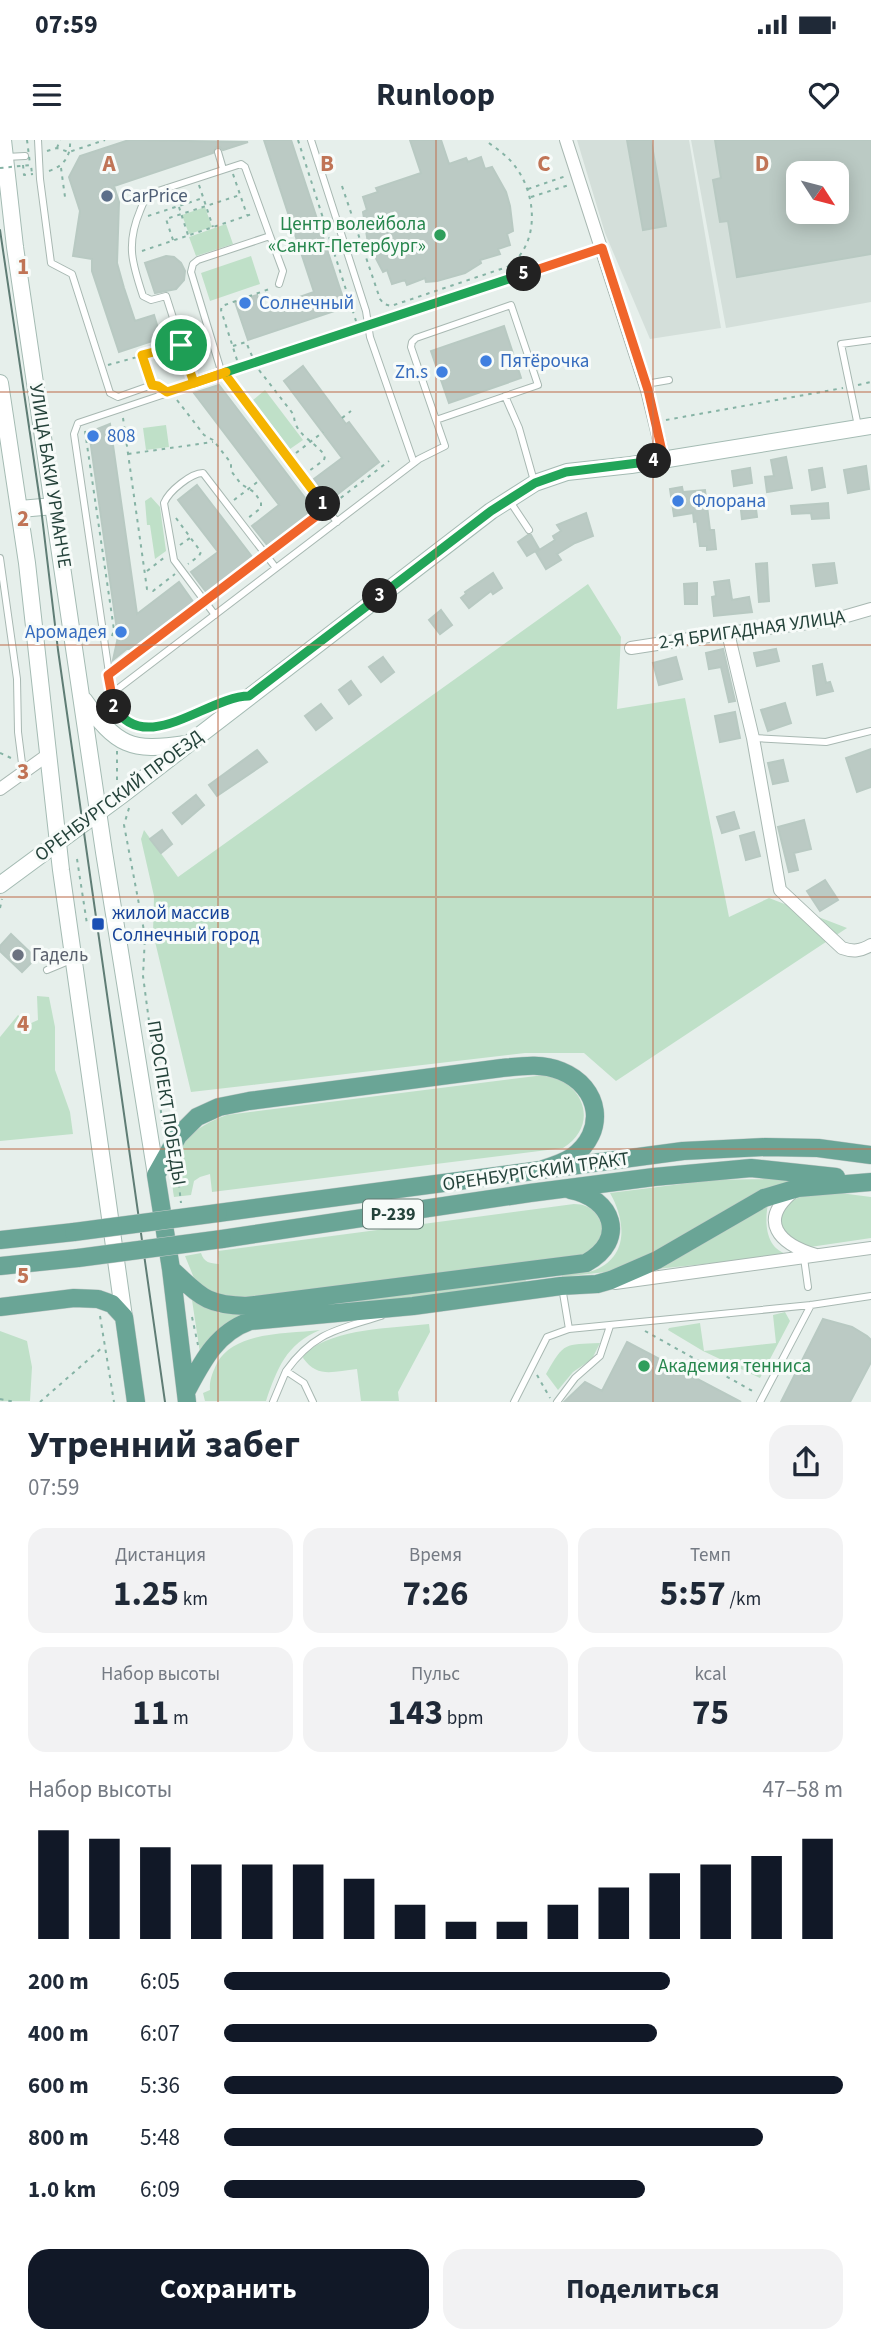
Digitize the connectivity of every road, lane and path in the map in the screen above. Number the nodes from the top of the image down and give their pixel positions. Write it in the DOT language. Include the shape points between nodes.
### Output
graph roads {
  1 [pos="3,140"];
  2 [pos="27,140"];
  3 [pos="38,140"];
  4 [pos="60,140"];
  5 [pos="70,140"];
  6 [pos="105,140"];
  7 [pos="298,140"];
  8 [pos="311,140"];
  9 [pos="485,140"];
  10 [pos="566,140"];
  11 [pos="57,148"];
  12 [pos="44,151"];
  13 [pos="69,152"];
  14 [pos="218,152"];
  15 [pos="25,156"];
  16 [pos="3,163"];
  17 [pos="31,165"];
  18 [pos="60,166"];
  19 [pos="227,168"];
  20 [pos="46,172"];
  21 [pos="32,174"];
  22 [pos="570,175"];
  23 [pos="196,178"];
  24 [pos="573,183"];
  25 [pos="342,186"];
  26 [pos="527,189"];
  27 [pos="240,195"];
  28 [pos="65,197"];
  29 [pos="203,198"];
  30 [pos="530,198"];
  31 [pos="178,206"];
  32 [pos="206,206"];
  33 [pos="163,211"];
  34 [pos="260,212"];
  35 [pos="181,214"];
  36 [pos="247,216"];
  37 [pos="166,219"];
  38 [pos="136,220"];
  39 [pos="213,228"];
  40 [pos="188,236"];
  41 [pos="270,236"];
  42 [pos="173,241"];
  43 [pos="602,248"];
  44 [pos="131,257"];
  45 [pos="279,284"];
  46 [pos="369,325"];
  47 [pos="358,328"];
  48 [pos="871,340"];
  49 [pos="181,345"];
  50 [pos="233,346"];
  51 [pos="142,355"];
  52 [pos="254,363"];
  53 [pos="101,366"];
  54 [pos="240,368"];
  55 [pos="260,371"];
  56 [pos="223,373"];
  57 [pos="669,380"];
  58 [pos="871,382"];
  59 [pos="0,383"];
  60 [pos="194,383"];
  61 [pos="646,384"];
  62 [pos="152,385"];
  63 [pos="850,387"];
  64 [pos="167,392"];
  65 [pos="505,396"];
  66 [pos="177,399"];
  67 [pos="351,411"];
  68 [pos="122,414"];
  69 [pos="342,418"];
  70 [pos="84,419"];
  71 [pos="436,420"];
  72 [pos="654,420"];
  73 [pos="865,427"];
  74 [pos="323,432"];
  75 [pos="311,441"];
  76 [pos="214,442"];
  77 [pos="128,454"];
  78 [pos="664,460"];
  79 [pos="389,461"];
  80 [pos="414,463"];
  81 [pos="303,476"];
  82 [pos="260,480"];
  83 [pos="535,483"];
  84 [pos="248,489"];
  85 [pos="509,499"];
  86 [pos="164,503"];
  87 [pos="228,505"];
  88 [pos="54,506"];
  89 [pos="327,508"];
  90 [pos="20,509"];
  91 [pos="337,522"];
  92 [pos="241,523"];
  93 [pos="529,530"];
  94 [pos="266,555"];
  95 [pos="0,558"];
  96 [pos="1,568"];
  97 [pos="276,568"];
  98 [pos="181,570"];
  99 [pos="205,601"];
  100 [pos="871,609"];
  101 [pos="215,615"];
  102 [pos="728,633"];
  103 [pos="110,640"];
  104 [pos="631,648"];
  105 [pos="115,663"];
  106 [pos="122,665"];
  107 [pos="108,675"];
  108 [pos="111,694"];
  109 [pos="249,696"];
  110 [pos="82,698"];
  111 [pos="871,731"];
  112 [pos="753,738"];
  113 [pos="188,744"];
  114 [pos="117,748"];
  115 [pos="0,753"];
  116 [pos="49,754"];
  117 [pos="23,767"];
  118 [pos="117,785"];
  119 [pos="0,789"];
  120 [pos="126,804"];
  121 [pos="99,812"];
  122 [pos="58,842"];
  123 [pos="76,859"];
  124 [pos="0,885"];
  125 [pos="87,924"];
  126 [pos="871,945"];
  127 [pos="74,958"];
  128 [pos="47,970"];
  129 [pos="163,1128"];
  130 [pos="871,1155"];
  131 [pos="542,1169"];
  132 [pos="156,1175"];
  133 [pos="871,1181"];
  134 [pos="564,1188"];
  135 [pos="798,1188"];
  136 [pos="0,1240"];
  137 [pos="871,1248"];
  138 [pos="819,1256"];
  139 [pos="804,1258"];
  140 [pos="0,1266"];
  141 [pos="171,1269"];
  142 [pos="597,1284"];
  143 [pos="562,1286"];
  144 [pos="808,1287"];
  145 [pos="871,1296"];
  146 [pos="811,1305"];
  147 [pos="413,1306"];
  148 [pos="0,1307"];
  149 [pos="191,1310"];
  150 [pos="98,1311"];
  151 [pos="124,1317"];
  152 [pos="631,1323"];
  153 [pos="610,1325"];
  154 [pos="569,1329"];
  155 [pos="198,1345"];
  156 [pos="105,1346"];
  157 [pos="532,1366"];
  158 [pos="286,1371"];
  159 [pos="186,1397"];
  160 [pos="0,1399"];
  161 [pos="762,1399"];
  162 [pos="15,1402"];
  163 [pos="40,1402"];
  164 [pos="114,1402"];
  165 [pos="136,1402"];
  166 [pos="273,1402"];
  167 [pos="313,1402"];
  168 [pos="514,1402"];
  169 [pos="555,1402"];
  1 -- 16 [label="main road, УЛИЦА БАКИ УРМАНЧЕ"];
  2 -- 17 [label="path, bridge"];
  3 -- 53 [label="lane" via="51,263 72,274"];
  4 -- 11 [label="path"];
  5 -- 13 [label="path"];
  6 -- 13 [label="path"];
  7 -- 47 [label="path"];
  8 -- 46 [label="lane"];
  9 -- 26 [label="path" via="513,163"];
  10 -- 43 [label="street"];
  11 -- 12 [label="path"];
  11 -- 13 [label="path"];
  13 -- 18 [label="path"];
  14 -- 19 [label="lane"];
  15 -- 16 [label="lane"];
  16 -- 17 [label="path, bridge"];
  16 -- 88 [label="main road, УЛИЦА БАКИ УРМАНЧЕ"];
  17 -- 21 [label="path, bridge"];
  18 -- 20 [label="path"];
  18 -- 28 [label="path"];
  19 -- 23 [label="lane"];
  19 -- 27 [label="path"];
  19 -- 34 [label="lane" via="245,167"];
  22 -- 26 [label="path"];
  23 -- 29 [label="path"];
  23 -- 38 [label="lane" via="149,195"];
  24 -- 30 [label="path"];
  25 -- 30 [label="path" via="380,299 389,306 514,263 528,240"];
  26 -- 30 [label="path"];
  27 -- 32 [label="path"];
  27 -- 36 [label="path"];
  29 -- 31 [label="path"];
  29 -- 32 [label="path"];
  31 -- 33 [label="path"];
  31 -- 35 [label="path"];
  32 -- 35 [label="path"];
  32 -- 39 [label="path"];
  33 -- 37 [label="path"];
  33 -- 38 [label="path"];
  34 -- 36 [label="path"];
  34 -- 41 [label="lane"];
  35 -- 37 [label="path"];
  35 -- 40 [label="path"];
  36 -- 39 [label="path"];
  37 -- 42 [label="path"];
  38 -- 44 [label="lane"];
  39 -- 40 [label="path"];
  40 -- 42 [label="path"];
  41 -- 45 [label="lane" via="283,271"];
  41 -- 56 [label="lane" via="198,260 192,268"];
  42 -- 44 [label="path"];
  43 -- 46 [label="lane"];
  43 -- 61 [label="street"];
  44 -- 49 [label="lane" via="145,298 154,300 165,294"];
  45 -- 50 [label="path" via="222,306"];
  46 -- 47 [label="lane"];
  46 -- 80 [label="lane"];
  47 -- 52 [label="lane"];
  48 -- 63 [label="lane" via="841,344"];
  49 -- 51 [label="path"];
  49 -- 60 [label="lane"];
  50 -- 52 [label="path" via="247,342"];
  50 -- 54 [label="path"];
  51 -- 53 [label="path"];
  51 -- 62 [label="path"];
  52 -- 54 [label="lane"];
  53 -- 62 [label="lane" via="115,397"];
  54 -- 56 [label="lane"];
  55 -- 75 [label="path" via="294,416 294,425"];
  56 -- 60 [label="lane"];
  56 -- 81 [label="lane"];
  57 -- 61 [label="lane"];
  58 -- 63 [label="path"];
  59 -- 90 [label="main road, УЛИЦА БАКИ УРМАНЧЕ"];
  60 -- 64 [label="lane"];
  61 -- 72 [label="street"];
  62 -- 64 [label="lane"];
  63 -- 72 [label="path"];
  63 -- 73 [label="lane"];
  64 -- 70 [label="lane"];
  65 -- 71 [label="lane"];
  65 -- 71 [label="lane" via="538,385 511,305 412,342"];
  65 -- 83 [label="lane"];
  66 -- 76 [label="path"];
  67 -- 69 [label="path"];
  68 -- 77 [label="path"];
  70 -- 103 [label="path" via="114,630"];
  70 -- 107 [label="lane" via="74,434"];
  71 -- 80 [label="lane" via="445,446"];
  72 -- 78 [label="street"];
  73 -- 78 [label="main road, ОРЕНБУРГСКИЙ ПРОЕЗД"];
  74 -- 75 [label="path"];
  75 -- 81 [label="path" via="325,458"];
  76 -- 77 [label="path"];
  76 -- 84 [label="path"];
  77 -- 98 [label="path" via="147,589 153,591"];
  78 -- 83 [label="main road, ОРЕНБУРГСКИЙ ПРОЕЗД" via="566,472"];
  79 -- 89 [label="path"];
  80 -- 91 [label="lane"];
  81 -- 89 [label="lane"];
  82 -- 84 [label="path"];
  83 -- 85 [label="main road, ОРЕНБУРГСКИЙ ПРОЕЗД"];
  84 -- 87 [label="path"];
  84 -- 92 [label="path" via="262,505"];
  85 -- 93 [label="lane"];
  85 -- 109 [label="main road, ОРЕНБУРГСКИЙ ПРОЕЗД"];
  86 -- 87 [label="lane" via="168,495 201,472"];
  86 -- 98 [label="lane" via="171,552"];
  86 -- 98 [label="path" via="200,550"];
  87 -- 92 [label="lane"];
  88 -- 90 [label="main road"];
  88 -- 110 [label="main road, УЛИЦА БАКИ УРМАНЧЕ"];
  89 -- 91 [label="lane"];
  89 -- 94 [label="path"];
  90 -- 116 [label="main road, УЛИЦА БАКИ УРМАНЧЕ"];
  91 -- 97 [label="lane"];
  92 -- 94 [label="lane"];
  94 -- 97 [label="lane"];
  94 -- 99 [label="path"];
  95 -- 96 [label="lane"];
  96 -- 117 [label="lane" via="17,679"];
  97 -- 101 [label="lane"];
  98 -- 99 [label="lane"];
  99 -- 101 [label="lane"];
  99 -- 106 [label="path"];
  100 -- 102 [label="street, 2-Я БРИГАДНАЯ УЛИЦА" via="833,620"];
  101 -- 108 [label="lane"];
  102 -- 104 [label="street, 2-Я БРИГАДНАЯ УЛИЦА"];
  102 -- 112 [label="street"];
  105 -- 106 [label="path"];
  106 -- 107 [label="path"];
  107 -- 108 [label="lane"];
  108 -- 109 [label="lane" via="124,719 151,727 177,722 225,699"];
  109 -- 113 [label="main road, ОРЕНБУРГСКИЙ ПРОЕЗД"];
  110 -- 113 [label="main road" via="108,731 132,745"];
  110 -- 121 [label="main road, УЛИЦА БАКИ УРМАНЧЕ"];
  111 -- 112 [label="lane" via="826,742"];
  112 -- 126 [label="street" via="780,890 842,948 852,951"];
  113 -- 121 [label="main road, ОРЕНБУРГСКИЙ ПРОЕЗД"];
  114 -- 118 [label="path"];
  115 -- 117 [label="path"];
  116 -- 117 [label="street"];
  116 -- 122 [label="main road, УЛИЦА БАКИ УРМАНЧЕ"];
  117 -- 119 [label="street"];
  120 -- 129 [label="path" via="124,825 145,936 144,976"];
  121 -- 122 [label="main road, ОРЕНБУРГСКИЙ ПРОЕЗД"];
  121 -- 132 [label="main road, ПРОСПЕКТ ПОБЕДЫ"];
  122 -- 124 [label="main road, ОРЕНБУРГСКИЙ ПРОЕЗД"];
  122 -- 127 [label="main road"];
  123 -- 125 [label="path"];
  127 -- 128 [label="lane"];
  127 -- 151 [label="main road"];
  130 -- 131 [label="main road, ОРЕНБУРГСКИЙ ТРАКТ / Р-239" via="765,1147 683,1151"];
  131 -- 132 [label="main road" via="579,1152 596,1122 595,1109 588,1090 572,1076 527,1066 219,1107 186,1127"];
  131 -- 136 [label="main road, ОРЕНБУРГСКИЙ ТРАКТ / Р-239, bridge"];
  132 -- 141 [label="main road, ПРОСПЕКТ ПОБЕДЫ"];
  133 -- 134 [label="main road, ОРЕНБУРГСКИЙ ТРАКТ / Р-239" via="751,1168"];
  133 -- 135 [label="main road"];
  134 -- 140 [label="main road, ОРЕНБУРГСКИЙ ТРАКТ / Р-239, bridge" via="222,1239"];
  134 -- 141 [label="main road" via="591,1196 609,1217 608,1244 586,1263 246,1306 204,1299"];
  135 -- 138 [label="street" via="776,1212 779,1235"];
  135 -- 142 [label="main road" via="764,1198 657,1260"];
  137 -- 138 [label="street"];
  138 -- 139 [label="street"];
  139 -- 142 [label="street"];
  139 -- 144 [label="lane"];
  141 -- 159 [label="main road, ПРОСПЕКТ ПОБЕДЫ"];
  142 -- 143 [label="main road"];
  143 -- 147 [label="main road"];
  143 -- 154 [label="lane"];
  145 -- 146 [label="lane"];
  146 -- 152 [label="lane"];
  146 -- 161 [label="lane"];
  147 -- 158 [label="lane" via="324,1335 300,1352"];
  147 -- 159 [label="main road" via="239,1325 214,1345"];
  148 -- 151 [label="main road" via="91,1298 112,1304"];
  149 -- 155 [label="path"];
  150 -- 156 [label="path"];
  151 -- 165 [label="main road"];
  152 -- 153 [label="lane"];
  152 -- 161 [label="path"];
  153 -- 154 [label="lane"];
  153 -- 169 [label="lane" via="600,1356"];
  154 -- 157 [label="lane" via="547,1337"];
  156 -- 163 [label="path"];
  156 -- 164 [label="path"];
  157 -- 168 [label="lane"];
  157 -- 169 [label="path"];
  158 -- 166 [label="lane"];
  158 -- 167 [label="lane" via="304,1383"];
  160 -- 162 [label="path"];
}
